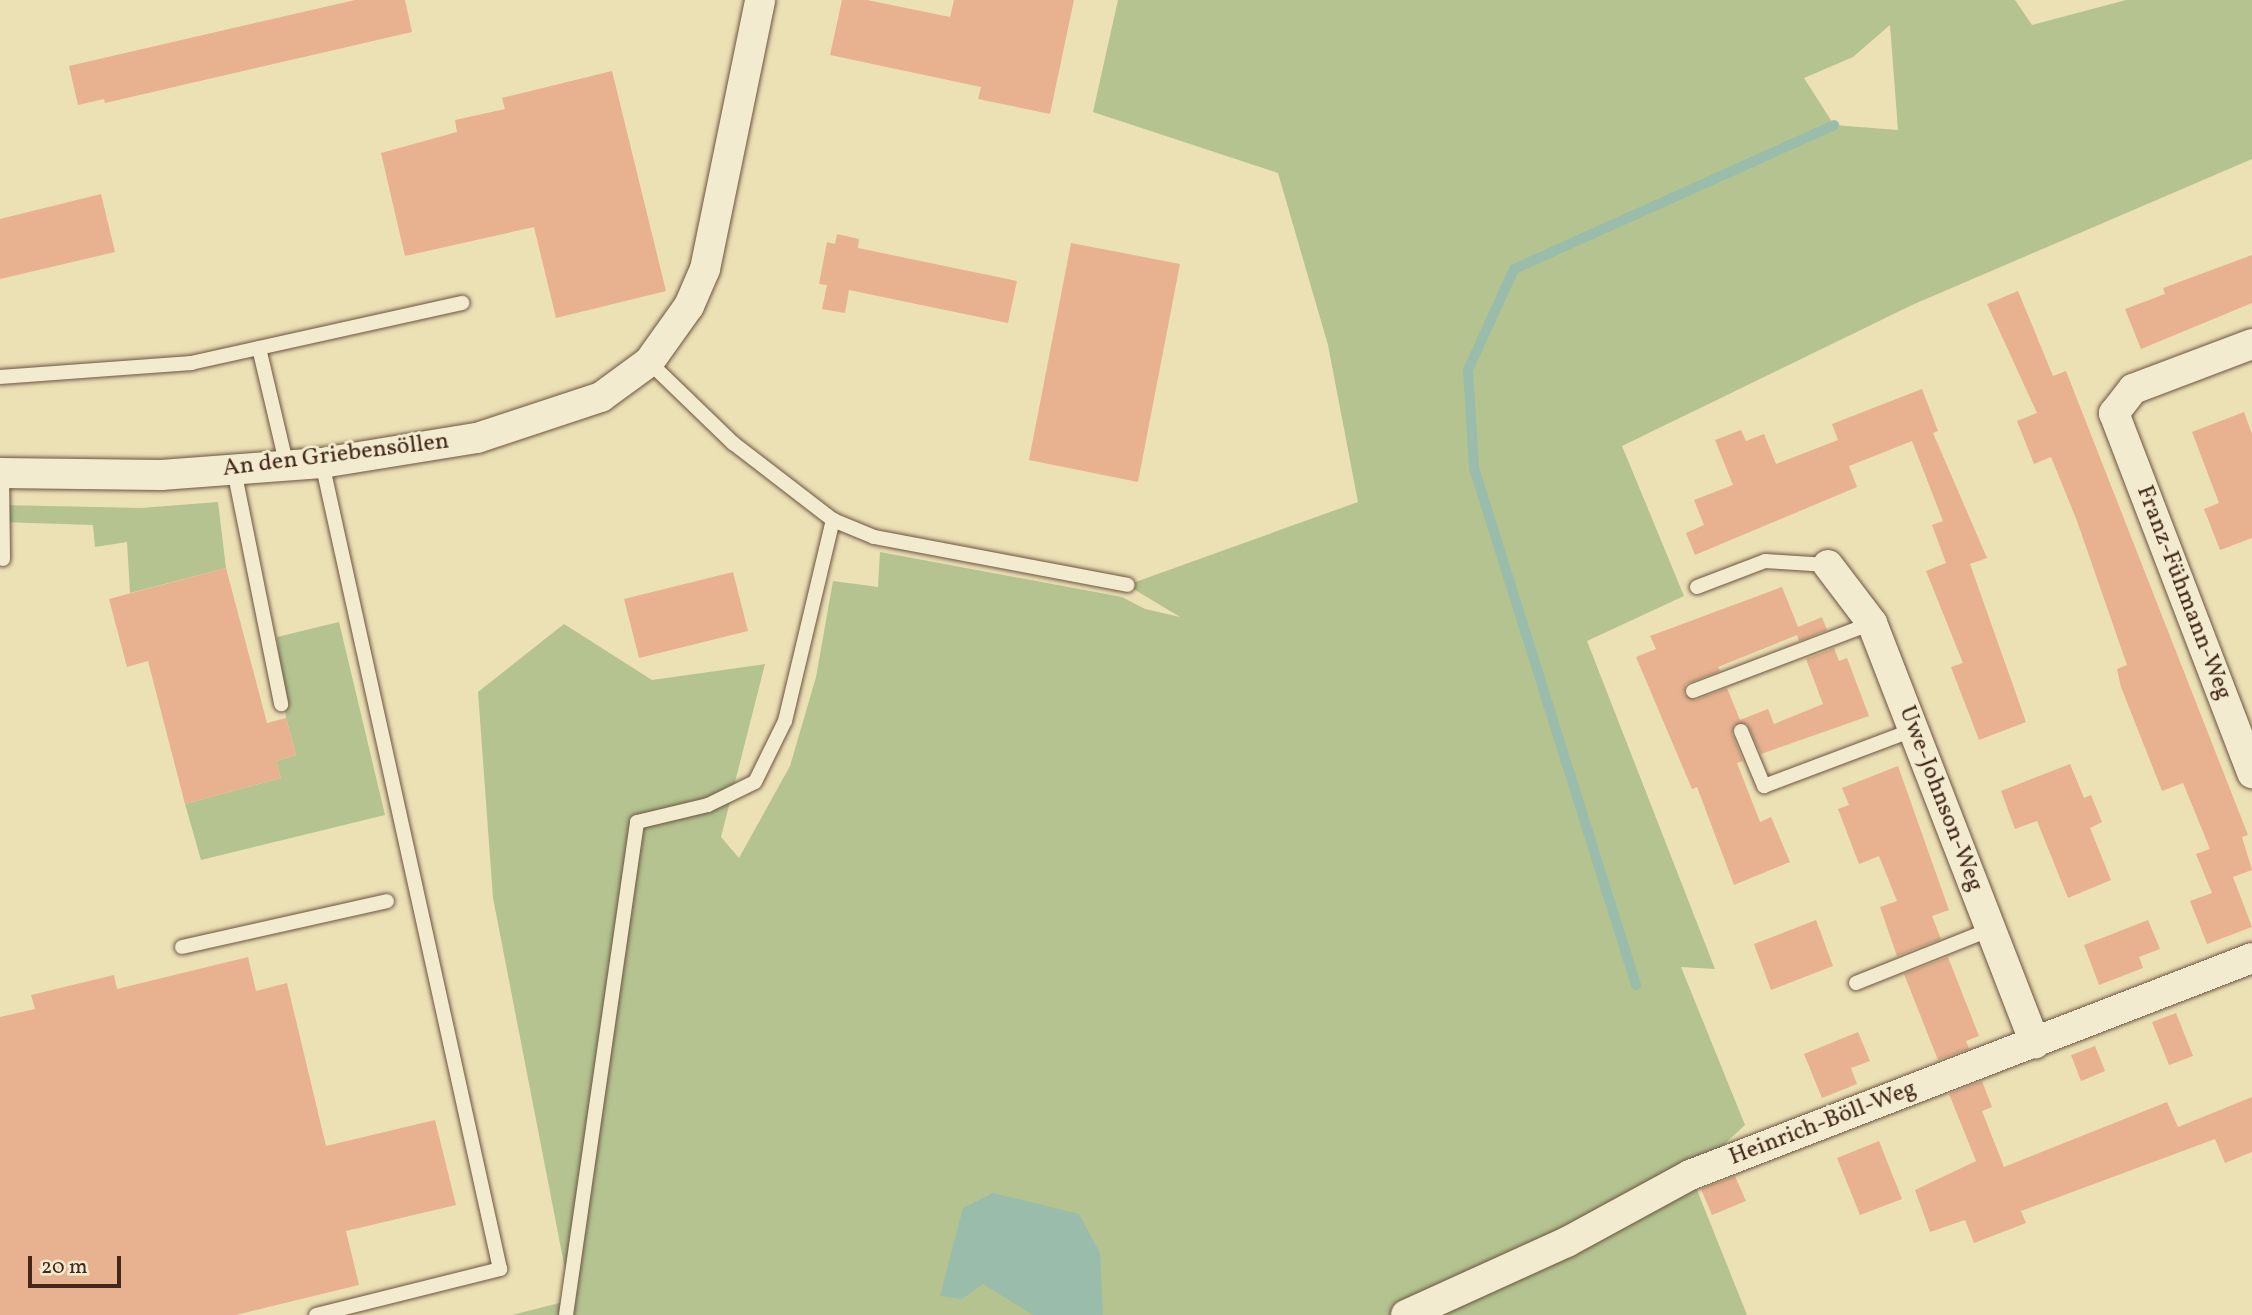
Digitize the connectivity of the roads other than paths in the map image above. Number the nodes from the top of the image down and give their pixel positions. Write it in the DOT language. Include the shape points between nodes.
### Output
graph roads {
  1 [pos="760,0"];
  2 [pos="462,303"];
  3 [pos="2252,344"];
  4 [pos="259,348"];
  5 [pos="649,362"];
  6 [pos="0,377"];
  7 [pos="322,463"];
  8 [pos="287,466"];
  9 [pos="234,470"];
  10 [pos="1,474"];
  11 [pos="833,520"];
  12 [pos="3,559"];
  13 [pos="1828,565"];
  14 [pos="1127,584"];
  15 [pos="1697,587"];
  16 [pos="1872,623"];
  17 [pos="1693,691"];
  18 [pos="281,704"];
  19 [pos="1913,730"];
  20 [pos="1741,731"];
  21 [pos="2252,773"];
  22 [pos="387,901"];
  23 [pos="1991,929"];
  24 [pos="181,947"];
  25 [pos="2252,958"];
  26 [pos="1856,983"];
  27 [pos="2035,1043"];
  28 [pos="316,1315"];
  29 [pos="566,1315"];
  30 [pos="1406,1315"];
  1 -- 5 [label="street, An den Griebensöllen" via="705,269 689,306"];
  2 -- 4 [label="lane"];
  3 -- 21 [label="street, Franz-Fühmann-Weg" via="2133,389 2114,413"];
  4 -- 6 [label="lane" via="191,363"];
  4 -- 8 [label="lane"];
  5 -- 7 [label="street, An den Griebensöllen" via="601,397 556,415 463,440"];
  5 -- 11 [label="lane" via="733,443"];
  7 -- 8 [label="street, An den Griebensöllen"];
  7 -- 28 [label="lane" via="499,1269"];
  8 -- 9 [label="street, An den Griebensöllen"];
  9 -- 10 [label="street, An den Griebensöllen" via="162,475"];
  9 -- 18 [label="lane"];
  10 -- 12 [label="lane"];
  11 -- 14 [label="lane" via="874,537"];
  11 -- 29 [label="lane" via="785,722 755,782 708,805 637,821"];
  13 -- 15 [label="lane" via="1765,561"];
  13 -- 16 [label="street, Uwe-Johnson-Weg"];
  16 -- 17 [label="lane"];
  16 -- 19 [label="street, Uwe-Johnson-Weg"];
  19 -- 20 [label="lane" via="1763,786"];
  19 -- 23 [label="street, Uwe-Johnson-Weg"];
  22 -- 24 [label="lane"];
  23 -- 26 [label="lane"];
  23 -- 27 [label="street, Uwe-Johnson-Weg"];
  25 -- 27 [label="street, Heinrich-Böll-Weg"];
  27 -- 30 [label="street, Heinrich-Böll-Weg" via="1690,1175 1567,1242"];
}
